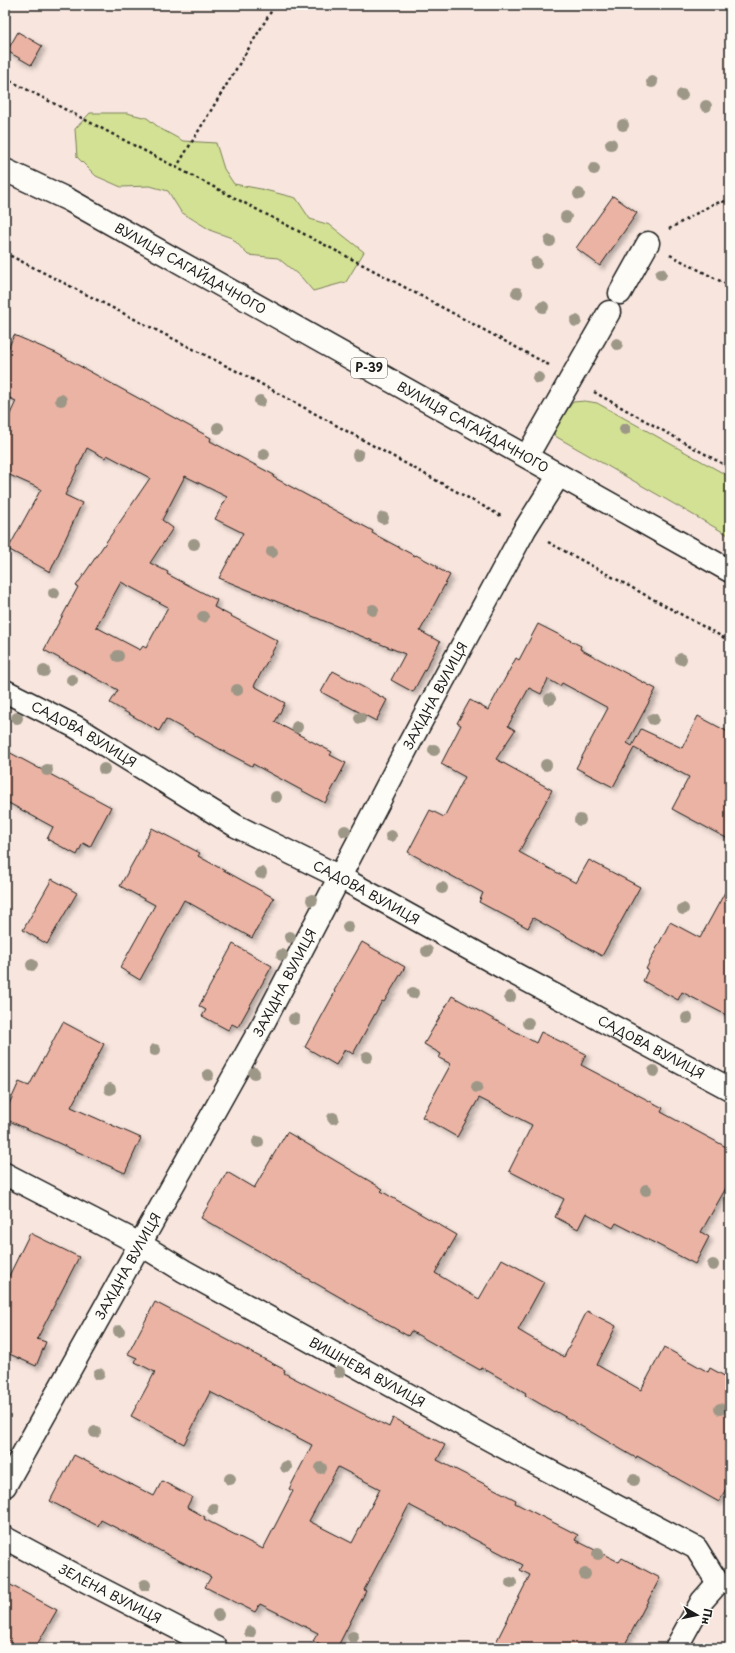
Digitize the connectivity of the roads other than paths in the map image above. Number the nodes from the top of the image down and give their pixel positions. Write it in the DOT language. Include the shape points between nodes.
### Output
graph roads {
  1 [pos="5,170"];
  2 [pos="648,243"];
  3 [pos="620,293"];
  4 [pos="609,312"];
  5 [pos="527,456"];
  6 [pos="559,475"];
  7 [pos="730,571"];
  8 [pos="5,691"];
  9 [pos="340,877"];
  10 [pos="730,1089"];
  11 [pos="5,1174"];
  12 [pos="140,1244"];
  13 [pos="5,1486"];
  14 [pos="5,1538"];
  15 [pos="724,1583"];
  16 [pos="216,1648"];
  17 [pos="676,1648"];
  1 -- 5 [label="street, ВУЛИЦЯ САГАЙДАЧНОГО / Р-39" via="70,200"];
  2 -- 3 [label="street"];
  4 -- 5 [label="street"];
  5 -- 6 [label="street, ВУЛИЦЯ САГАЙДАЧНОГО / Р-39"];
  6 -- 7 [label="street, ВУЛИЦЯ САГАЙДАЧНОГО / Р-39"];
  6 -- 9 [label="street, ЗАХІДНА ВУЛИЦЯ" via="525,529"];
  8 -- 9 [label="street, САДОВА ВУЛИЦЯ" via="76,727 236,826"];
  9 -- 10 [label="street, САДОВА ВУЛИЦЯ"];
  9 -- 12 [label="street, ЗАХІДНА ВУЛИЦЯ" via="264,1022"];
  11 -- 12 [label="street, ВИШНЕВА ВУЛИЦЯ"];
  12 -- 13 [label="street, ЗАХІДНА ВУЛИЦЯ"];
  12 -- 15 [label="street, ВИШНЕВА ВУЛИЦЯ" via="184,1271 494,1442 696,1548"];
  14 -- 16 [label="street, ЗЕЛЕНА ВУЛИЦЯ"];
  15 -- 17 [label="street" via="702,1601"];
}
